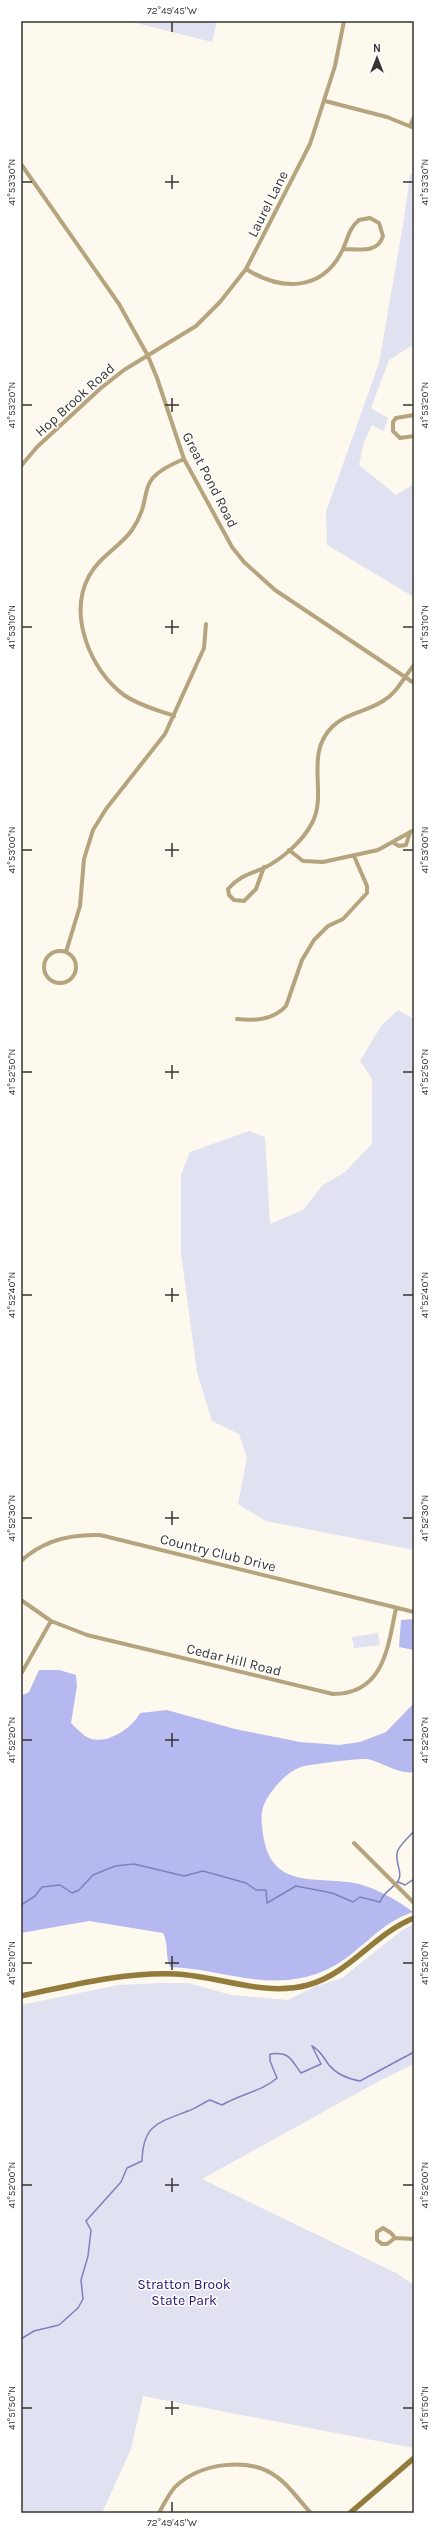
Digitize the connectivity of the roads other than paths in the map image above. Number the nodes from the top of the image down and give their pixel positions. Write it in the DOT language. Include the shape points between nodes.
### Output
graph roads {
  1 [pos="344,21"];
  2 [pos="325,101"];
  3 [pos="414,117"];
  4 [pos="412,127"];
  5 [pos="21,164"];
  6 [pos="343,249"];
  7 [pos="246,269"];
  8 [pos="148,356"];
  9 [pos="414,415"];
  10 [pos="414,436"];
  11 [pos="184,459"];
  12 [pos="21,466"];
  13 [pos="206,624"];
  14 [pos="414,665"];
  15 [pos="405,676"];
  16 [pos="414,683"];
  17 [pos="174,716"];
  18 [pos="412,831"];
  19 [pos="394,842"];
  20 [pos="289,850"];
  21 [pos="354,856"];
  22 [pos="264,867"];
  23 [pos="66,952"];
  24 [pos="237,1019"];
  25 [pos="21,1561"];
  26 [pos="21,1600"];
  27 [pos="396,1608"];
  28 [pos="414,1612"];
  29 [pos="51,1621"];
  30 [pos="21,1674"];
  31 [pos="354,1842"];
  32 [pos="414,1903"];
  33 [pos="414,1918"];
  34 [pos="21,1996"];
  35 [pos="395,2238"];
  36 [pos="414,2239"];
  37 [pos="414,2458"];
  38 [pos="159,2513"];
  39 [pos="311,2513"];
  40 [pos="350,2513"];
  1 -- 2 [label="street, Laurel Lane"];
  2 -- 4 [label="street" via="386,117"];
  2 -- 7 [label="street, Laurel Lane" via="306,152"];
  3 -- 4 [label="street"];
  5 -- 8 [label="street, Great Pond Road" via="119,304"];
  6 -- 6 [label="street" via="348,233 358,220 370,218 379,223 383,236 379,245 373,249"];
  6 -- 7 [label="street" via="328,270 306,282 293,285 262,279"];
  7 -- 8 [label="street, Laurel Lane" via="220,302 196,326"];
  8 -- 11 [label="street, Great Pond Road"];
  8 -- 12 [label="street, Hop Brook Road" via="101,388 37,447"];
  9 -- 10 [label="street" via="396,418 393,426 393,431 400,438"];
  11 -- 15 [label="street, Great Pond Road" via="232,547 256,576"];
  11 -- 17 [label="street" via="164,467 150,480 142,510 132,530 106,553 90,574 81,598 80,612 88,645 99,668 113,685 138,702"];
  13 -- 17 [label="street" via="204,648"];
  14 -- 15 [label="street"];
  15 -- 16 [label="street, Great Pond Road"];
  15 -- 20 [label="street" via="391,696 374,706 345,717 326,734 317,759 316,814 307,831"];
  17 -- 23 [label="street" via="159,744 106,809 93,830 84,859 80,906"];
  18 -- 19 [label="street"];
  18 -- 19 [label="street" via="406,845 399,846"];
  19 -- 21 [label="street" via="378,850"];
  20 -- 21 [label="street" via="300,859 312,863"];
  20 -- 22 [label="street" via="281,858"];
  21 -- 24 [label="street" via="367,886 366,894 343,919 328,926 314,940 302,960 286,1006 281,1011 260,1020"];
  22 -- 22 [label="street" via="237,878 228,889 229,895 234,900 244,901 259,883"];
  23 -- 23 [label="street" via="56,951 44,962 47,977 56,983 65,982 75,973 76,963"];
  25 -- 27 [label="street, Country Club Drive" via="39,1547 56,1540 72,1536 100,1535"];
  26 -- 29 [label="street, Cedar Hill Road"];
  27 -- 28 [label="street, Country Club Drive"];
  27 -- 29 [label="street, Cedar Hill Road" via="383,1663 378,1673 361,1688 343,1694 279,1682 87,1635"];
  29 -- 30 [label="street"];
  31 -- 32 [label="street"];
  33 -- 34 [label="main road" via="378,1938 335,1973 307,1985 285,1989 259,1988 189,1975 142,1974 96,1980"];
  35 -- 35 [label="street" via="386,2229 381,2228 376,2232 376,2240 382,2244 387,2244"];
  35 -- 36 [label="street"];
  37 -- 40 [label="main road"];
  38 -- 39 [label="street" via="176,2486 194,2475 225,2465 253,2467 278,2478"];
}
